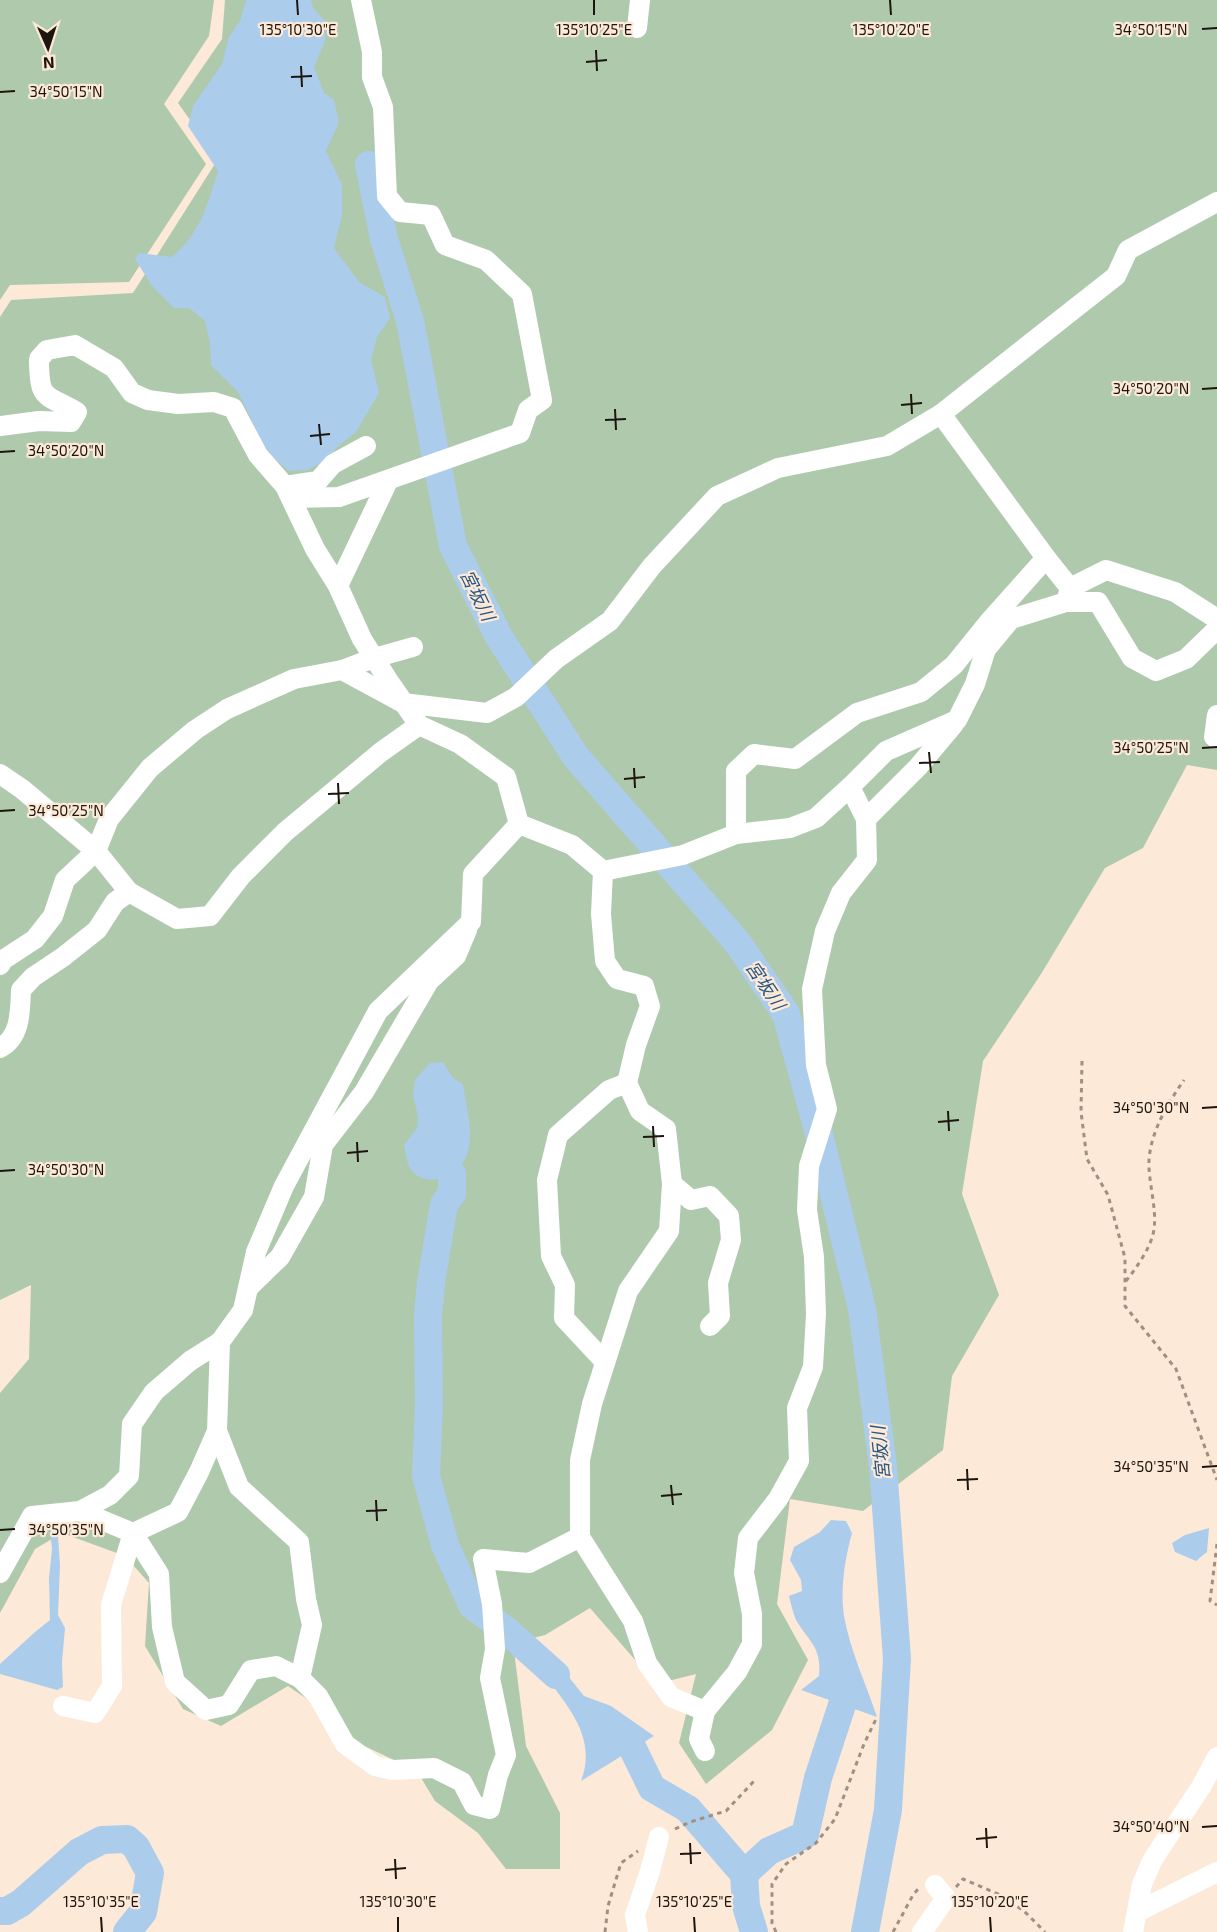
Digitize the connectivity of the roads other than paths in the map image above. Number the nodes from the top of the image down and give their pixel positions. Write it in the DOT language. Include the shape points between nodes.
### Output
graph roads {
  1 [pos="361,0"];
  2 [pos="640,0"];
  3 [pos="637,28"];
  4 [pos="1217,202"];
  5 [pos="941,414"];
  6 [pos="0,426"];
  7 [pos="366,446"];
  8 [pos="388,481"];
  9 [pos="288,492"];
  10 [pos="1046,558"];
  11 [pos="338,586"];
  12 [pos="1068,595"];
  13 [pos="1217,619"];
  14 [pos="1217,629"];
  15 [pos="413,647"];
  16 [pos="374,658"];
  17 [pos="342,670"];
  18 [pos="403,703"];
  19 [pos="1217,715"];
  20 [pos="957,720"];
  21 [pos="419,725"];
  22 [pos="1217,736"];
  23 [pos="0,774"];
  24 [pos="850,787"];
  25 [pos="866,819"];
  26 [pos="519,825"];
  27 [pos="736,834"];
  28 [pos="96,851"];
  29 [pos="603,871"];
  30 [pos="129,892"];
  31 [pos="471,922"];
  32 [pos="0,965"];
  33 [pos="0,1048"];
  34 [pos="627,1083"];
  35 [pos="672,1184"];
  36 [pos="248,1287"];
  37 [pos="710,1326"];
  38 [pos="220,1342"];
  39 [pos="605,1362"];
  40 [pos="217,1431"];
  41 [pos="80,1511"];
  42 [pos="133,1533"];
  43 [pos="580,1537"];
  44 [pos="0,1573"];
  45 [pos="300,1678"];
  46 [pos="63,1706"];
  47 [pos="705,1711"];
  48 [pos="705,1751"];
  49 [pos="1217,1757"];
  50 [pos="659,1837"];
  51 [pos="1217,1872"];
  52 [pos="935,1888"];
  53 [pos="1137,1912"];
  54 [pos="638,1932"];
  55 [pos="922,1932"];
  56 [pos="1133,1932"];
  1 -- 8 [label="street" via="372,52 372,77 383,107 387,196 400,212 431,215 445,245 486,260 522,294 542,400 528,410 520,433"];
  2 -- 3 [label="street"];
  4 -- 5 [label="street" via="1128,250 1116,276"];
  5 -- 10 [label="street"];
  5 -- 18 [label="street" via="887,446 778,468 717,496 652,566 610,621 556,659 516,697 487,713"];
  6 -- 9 [label="street" via="71,422 77,412 47,398 39,383 39,359 47,350 75,345 114,368 132,393 148,400 178,404 213,402 233,408 258,454"];
  7 -- 9 [label="street" via="333,464 318,481"];
  8 -- 9 [label="street" via="339,497"];
  8 -- 11 [label="street"];
  9 -- 11 [label="street"];
  10 -- 12 [label="street"];
  10 -- 27 [label="street" via="954,665 921,692 857,712 795,759 754,754 736,771"];
  11 -- 16 [label="street"];
  12 -- 13 [label="street" via="1106,570 1175,592"];
  12 -- 14 [label="street" via="1098,602 1132,658 1156,671 1186,659"];
  12 -- 20 [label="street" via="1011,619 986,649 975,684"];
  15 -- 16 [label="street"];
  16 -- 17 [label="street"];
  16 -- 18 [label="street"];
  17 -- 18 [label="street"];
  17 -- 28 [label="street" via="294,679 227,709 195,730 150,768 110,819"];
  18 -- 21 [label="street"];
  19 -- 22 [label="street" via="1214,737"];
  20 -- 24 [label="street" via="886,751"];
  20 -- 25 [label="street" via="918,767"];
  21 -- 26 [label="street" via="460,744 506,777"];
  21 -- 30 [label="street" via="285,832 241,876 210,916 177,919"];
  23 -- 28 [label="street"];
  24 -- 25 [label="street"];
  24 -- 27 [label="street" via="816,818 790,828"];
  25 -- 47 [label="street" via="867,860 842,893 825,931 812,989 816,1065 827,1109 809,1166 807,1210 816,1314 813,1367 797,1408 799,1461 778,1499 748,1538 744,1573 752,1614 752,1644 737,1672"];
  26 -- 29 [label="street" via="572,845"];
  26 -- 31 [label="street" via="472,874"];
  27 -- 29 [label="street" via="684,855"];
  28 -- 30 [label="street"];
  28 -- 32 [label="street" via="65,880 54,916 35,939"];
  29 -- 34 [label="street" via="605,961 616,979 644,986 650,1006"];
  30 -- 33 [label="street" via="115,902 97,930 21,990 20,1022 8,1044"];
  31 -- 36 [label="street" via="378,1011 284,1186 256,1252"];
  31 -- 36 [label="street" via="456,956 429,981 364,1092 323,1145 314,1197 280,1257"];
  34 -- 35 [label="street" via="639,1111 666,1129"];
  34 -- 39 [label="street" via="609,1090 558,1135 547,1180 551,1256 565,1285 564,1318"];
  35 -- 37 [label="street" via="691,1200 710,1197 729,1216 731,1240 718,1283 720,1316"];
  35 -- 39 [label="street" via="669,1231 628,1291"];
  36 -- 38 [label="street" via="243,1310"];
  38 -- 40 [label="street"];
  38 -- 41 [label="street" via="154,1392 132,1424 129,1476 110,1495"];
  39 -- 43 [label="street" via="580,1460"];
  40 -- 42 [label="street" via="178,1512"];
  40 -- 45 [label="street" via="239,1487 299,1542 312,1625"];
  41 -- 42 [label="street"];
  41 -- 44 [label="street" via="32,1516"];
  42 -- 45 [label="street" via="159,1574 162,1628 175,1682 206,1710 229,1705 251,1670 276,1666"];
  42 -- 46 [label="street" via="111,1605 112,1686 95,1713"];
  43 -- 45 [label="street" via="529,1563 483,1559 495,1649 489,1678 506,1755 490,1809 474,1805 462,1782 434,1768 393,1770 375,1766 345,1744 318,1696"];
  43 -- 47 [label="street" via="633,1621 647,1663 671,1697"];
  47 -- 48 [label="street" via="699,1739"];
  49 -- 53 [label="street" via="1154,1859 1142,1884"];
  50 -- 54 [label="street" via="635,1915"];
  51 -- 53 [label="street"];
  52 -- 55 [label="street"];
  53 -- 56 [label="street"];
}
